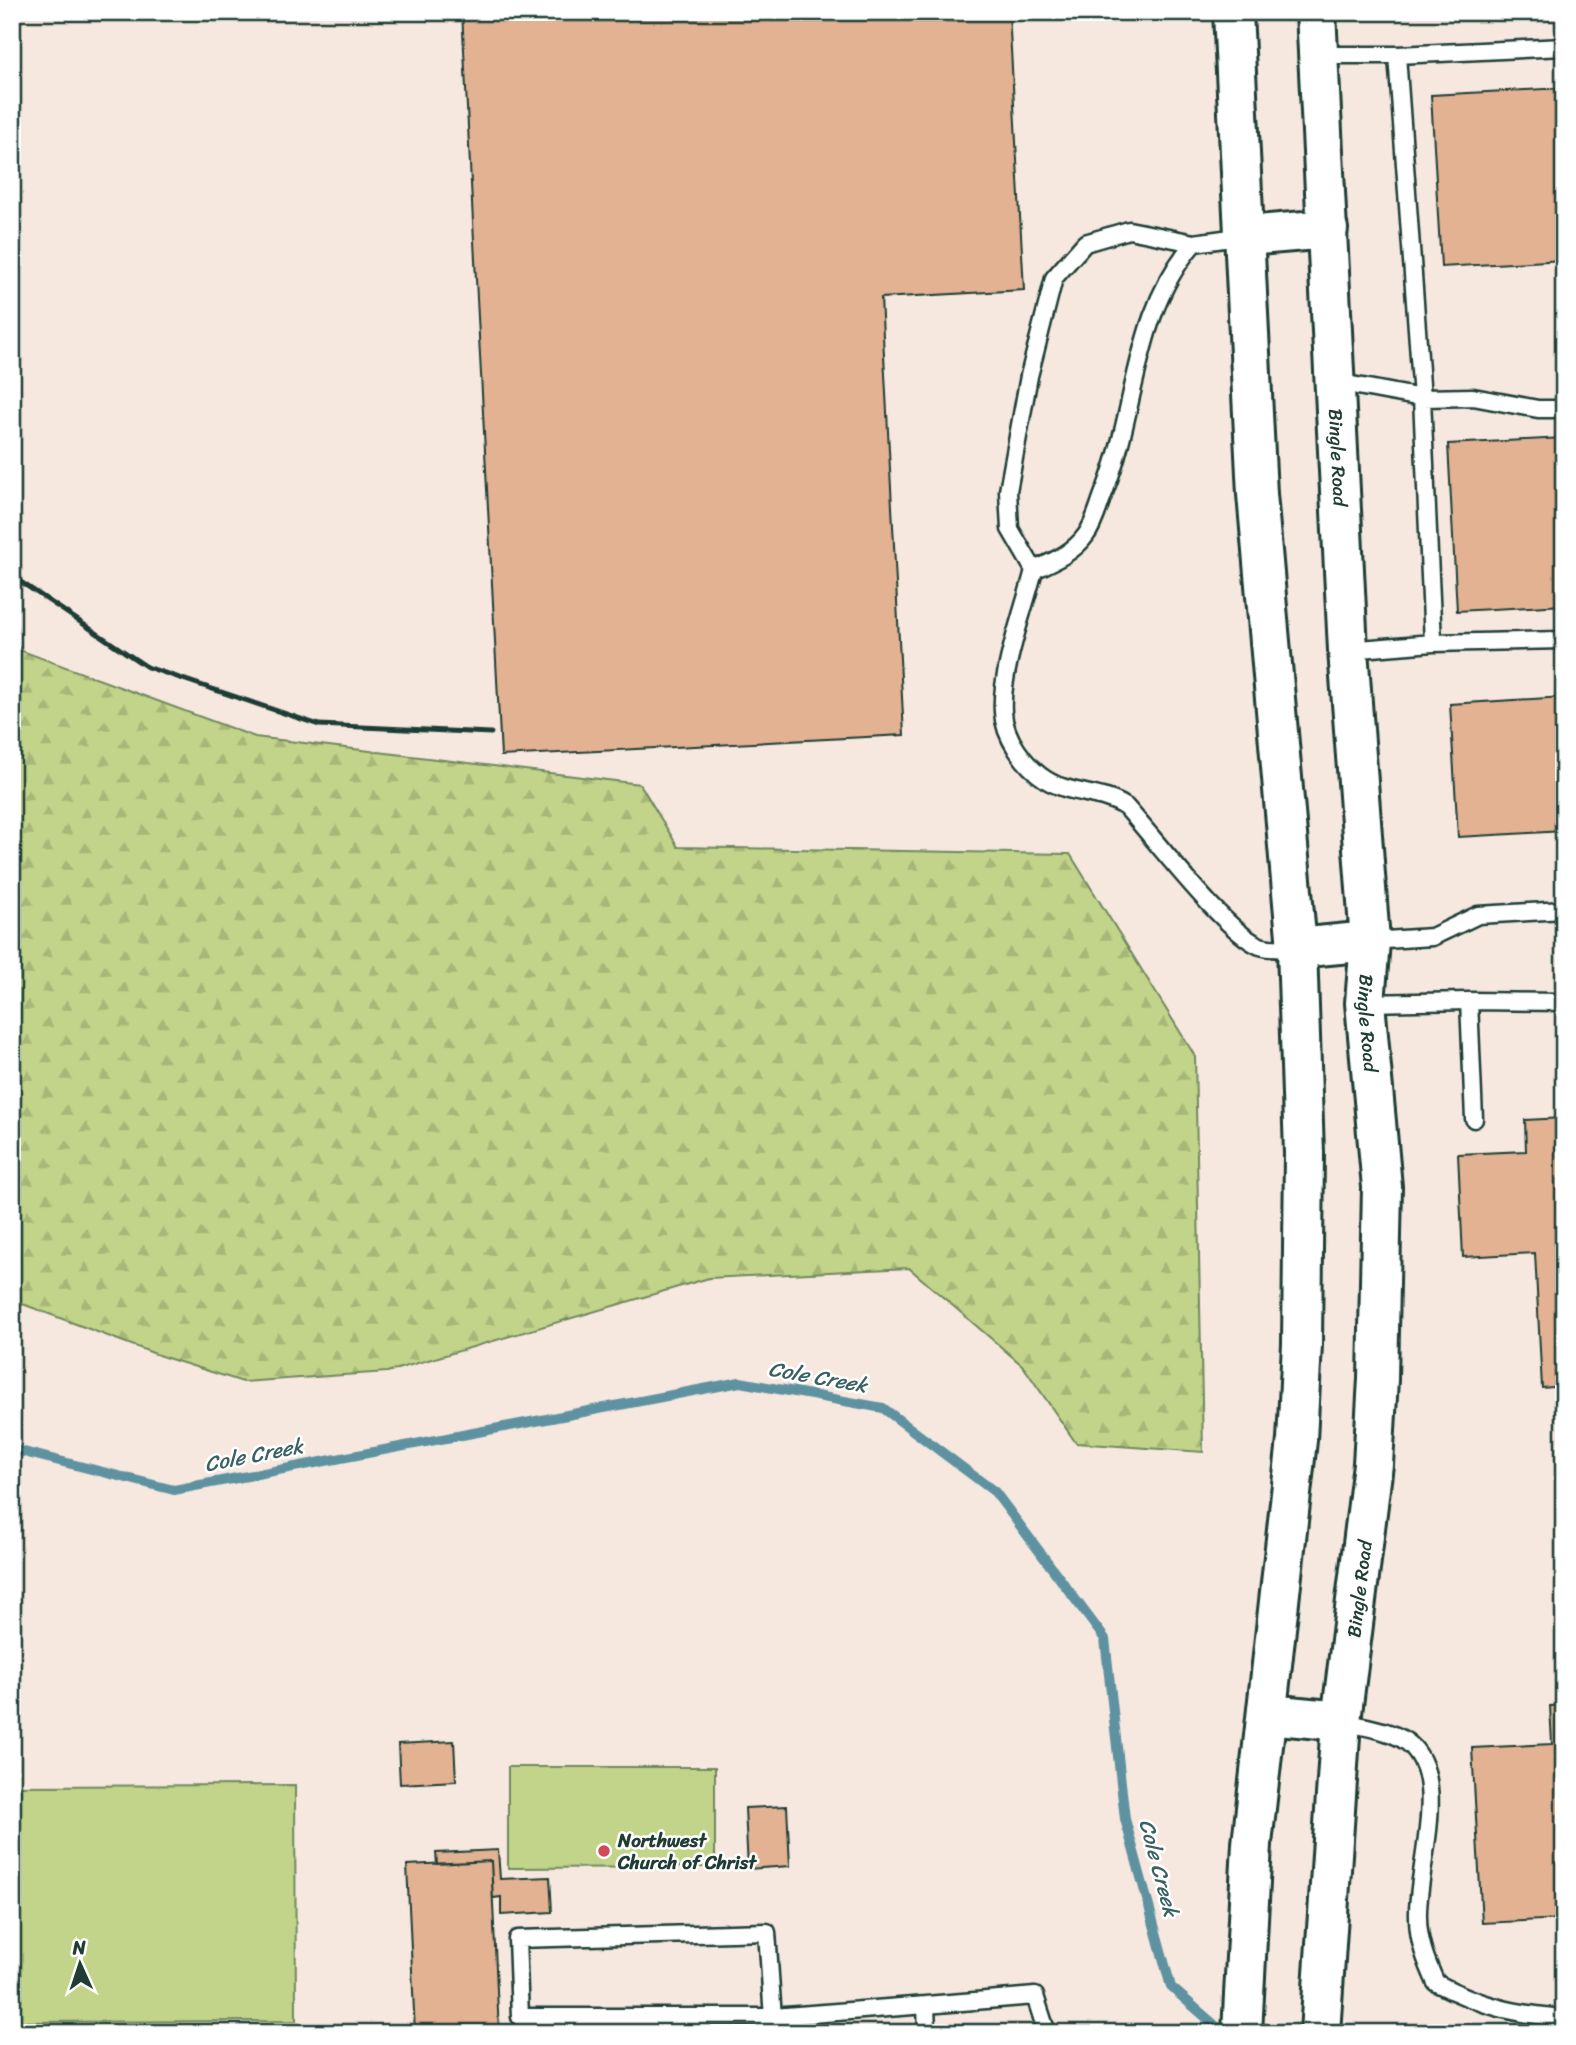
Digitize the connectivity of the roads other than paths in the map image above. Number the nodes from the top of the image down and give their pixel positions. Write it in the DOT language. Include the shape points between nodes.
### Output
graph roads {
  1 [pos="1233,12"];
  2 [pos="1316,12"];
  3 [pos="1564,47"];
  4 [pos="1319,55"];
  5 [pos="1397,55"];
  6 [pos="1328,229"];
  7 [pos="1246,236"];
  8 [pos="1194,243"];
  9 [pos="1336,382"];
  10 [pos="1422,398"];
  11 [pos="1564,409"];
  12 [pos="1034,570"];
  13 [pos="1564,640"];
  14 [pos="1433,643"];
  15 [pos="1348,650"];
  16 [pos="1564,910"];
  17 [pos="1370,941"];
  18 [pos="1297,948"];
  19 [pos="1469,1001"];
  20 [pos="1564,1002"];
  21 [pos="1365,1003"];
  22 [pos="1474,1119"];
  23 [pos="1268,1714"];
  24 [pos="1341,1721"];
  25 [pos="926,2005"];
  26 [pos="1564,2018"];
  27 [pos="774,2025"];
  28 [pos="926,2033"];
  29 [pos="1047,2033"];
  30 [pos="1242,2033"];
  31 [pos="1320,2033"];
  1 -- 7 [label="main road"];
  2 -- 4 [label="main road, Bingle Road"];
  3 -- 5 [label="lane"];
  4 -- 5 [label="lane"];
  4 -- 6 [label="main road, Bingle Road"];
  5 -- 10 [label="lane"];
  6 -- 7 [label="main road"];
  6 -- 9 [label="main road, Bingle Road"];
  7 -- 8 [label="lane"];
  7 -- 18 [label="main road" via="1257,494"];
  8 -- 12 [label="lane" via="1172,268 1151,314 1111,474 1087,534 1064,557"];
  8 -- 12 [label="lane" via="1129,230 1085,243 1054,278 1029,376 1008,491 1010,529"];
  9 -- 10 [label="lane"];
  9 -- 15 [label="main road, Bingle Road"];
  10 -- 11 [label="lane" via="1473,397"];
  10 -- 14 [label="lane"];
  12 -- 18 [label="lane" via="1004,686 1003,714 1009,735 1028,764 1059,786 1116,800 1126,807 1208,902 1247,939 1268,948"];
  13 -- 14 [label="lane"];
  14 -- 15 [label="lane"];
  15 -- 17 [label="main road, Bingle Road"];
  16 -- 17 [label="lane" via="1478,915 1432,937"];
  17 -- 18 [label="main road"];
  17 -- 21 [label="main road, Bingle Road"];
  18 -- 23 [label="main road" via="1304,1153 1302,1344 1290,1529"];
  19 -- 20 [label="lane"];
  19 -- 21 [label="lane"];
  19 -- 22 [label="lane"];
  21 -- 24 [label="main road, Bingle Road" via="1382,1187 1378,1379 1366,1538"];
  23 -- 24 [label="main road"];
  23 -- 30 [label="main road" via="1252,1844"];
  24 -- 26 [label="lane" via="1407,1742 1419,1754 1428,1776 1429,1819 1418,1915 1420,1941 1436,1983 1469,2000 1516,2014"];
  24 -- 31 [label="main road, Bingle Road"];
  25 -- 27 [label="lane"];
  25 -- 28 [label="lane"];
  25 -- 29 [label="lane" via="1035,1996"];
  27 -- 27 [label="lane" via="520,2017 517,1940 767,1932"];
}
